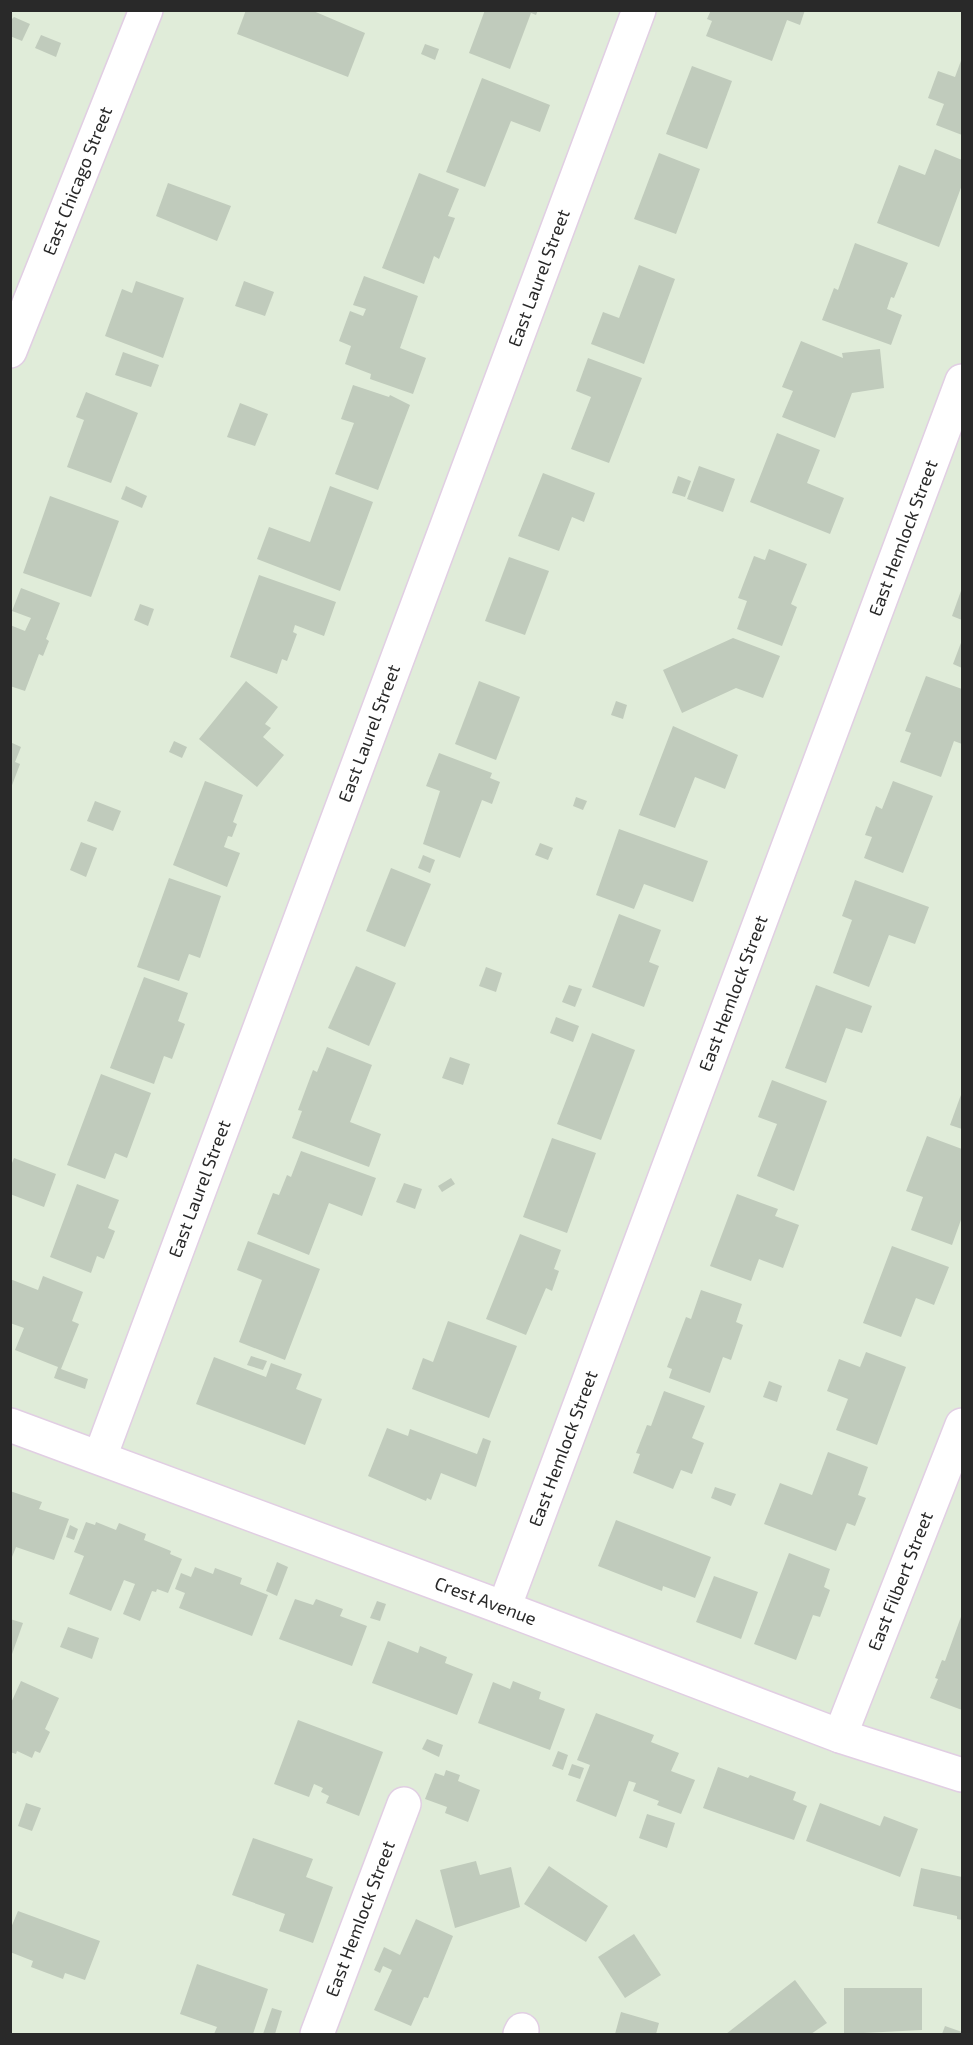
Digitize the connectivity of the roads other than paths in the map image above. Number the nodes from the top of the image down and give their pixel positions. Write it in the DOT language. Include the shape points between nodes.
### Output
graph roads {
  1 [pos="146,10"];
  2 [pos="639,10"];
  3 [pos="10,351"];
  4 [pos="962,383"];
  5 [pos="10,1425"];
  6 [pos="963,1425"];
  7 [pos="100,1457"];
  8 [pos="504,1608"];
  9 [pos="840,1736"];
  10 [pos="963,1775"];
  11 [pos="404,1804"];
  12 [pos="317,2034"];
  1 -- 3 [label="street, East Chicago Street"];
  2 -- 7 [label="street, East Laurel Street"];
  4 -- 8 [label="street, East Hemlock Street"];
  5 -- 7 [label="street, Crest Avenue"];
  6 -- 9 [label="street, East Filbert Street"];
  7 -- 8 [label="street, Crest Avenue"];
  8 -- 9 [label="street, Crest Avenue"];
  9 -- 10 [label="street, Crest Avenue"];
  11 -- 12 [label="street, East Hemlock Street"];
}
